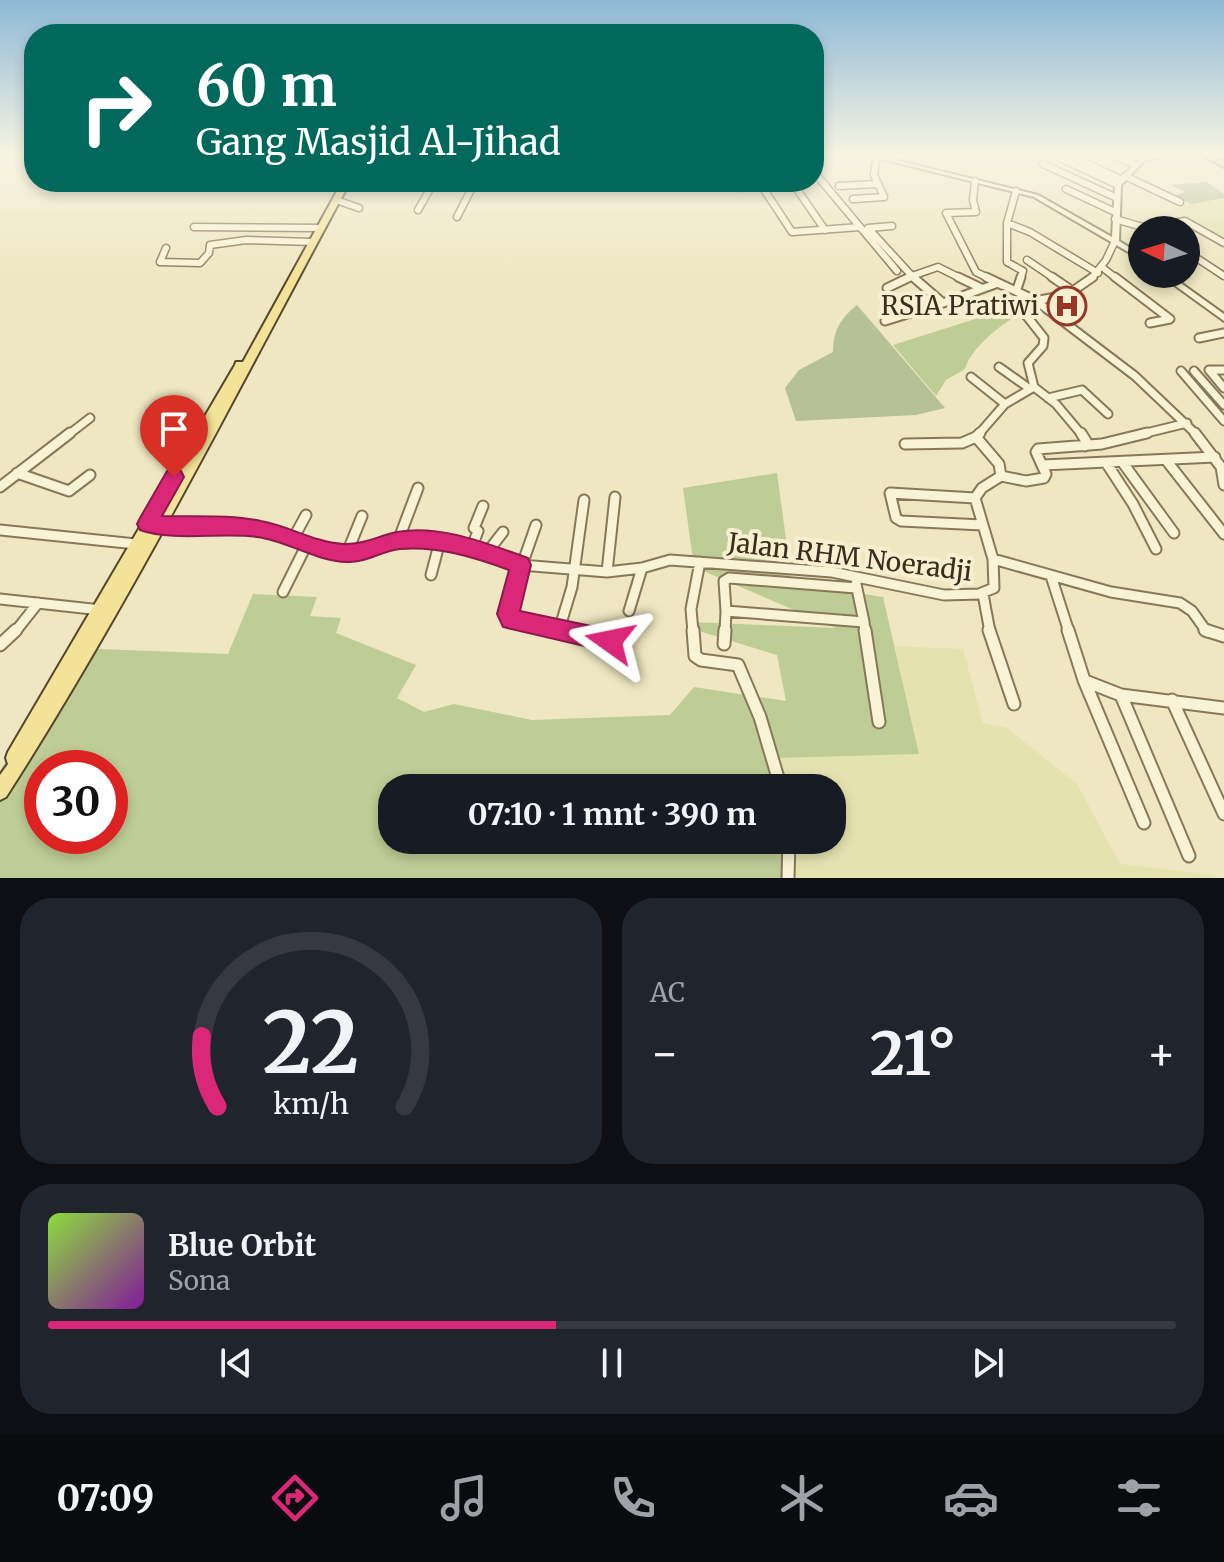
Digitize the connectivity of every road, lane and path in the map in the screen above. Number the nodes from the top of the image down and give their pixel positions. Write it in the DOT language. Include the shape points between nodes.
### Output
graph roads {
  1 [pos="339,195"];
  2 [pos="427,195"];
  3 [pos="468,195"];
  4 [pos="767,195"];
  5 [pos="801,195"];
  6 [pos="836,195"];
  7 [pos="883,195"];
  8 [pos="974,195"];
  9 [pos="1015,195"];
  10 [pos="1032,195"];
  11 [pos="1077,195"];
  12 [pos="1110,195"];
  13 [pos="1118,195"];
  14 [pos="1161,195"];
  15 [pos="1117,198"];
  16 [pos="853,199"];
  17 [pos="336,200"];
  18 [pos="1180,202"];
  19 [pos="359,208"];
  20 [pos="418,210"];
  21 [pos="1115,216"];
  22 [pos="457,217"];
  23 [pos="1128,221"];
  24 [pos="1007,223"];
  25 [pos="892,226"];
  26 [pos="194,227"];
  27 [pos="321,228"];
  28 [pos="864,228"];
  29 [pos="1200,229"];
  30 [pos="825,230"];
  31 [pos="1115,241"];
  32 [pos="313,242"];
  33 [pos="1224,243"];
  34 [pos="166,248"];
  35 [pos="1128,249"];
  36 [pos="889,257"];
  37 [pos="1027,260"];
  38 [pos="1200,260"];
  39 [pos="1101,270"];
  40 [pos="897,271"];
  41 [pos="912,276"];
  42 [pos="1224,276"];
  43 [pos="999,282"];
  44 [pos="1008,286"];
  45 [pos="887,288"];
  46 [pos="981,288"];
  47 [pos="1182,288"];
  48 [pos="1017,289"];
  49 [pos="1074,292"];
  50 [pos="1033,300"];
  51 [pos="943,303"];
  52 [pos="1224,318"];
  53 [pos="885,321"];
  54 [pos="1150,323"];
  55 [pos="1224,333"];
  56 [pos="1199,338"];
  57 [pos="999,367"];
  58 [pos="1209,370"];
  59 [pos="1224,370"];
  60 [pos="1194,371"];
  61 [pos="971,377"];
  62 [pos="1032,388"];
  63 [pos="1224,390"];
  64 [pos="1187,393"];
  65 [pos="1200,393"];
  66 [pos="1213,393"];
  67 [pos="1048,398"];
  68 [pos="1005,404"];
  69 [pos="1224,405"];
  70 [pos="1108,414"];
  71 [pos="90,418"];
  72 [pos="1210,420"];
  73 [pos="1224,420"];
  74 [pos="1187,423"];
  75 [pos="976,437"];
  76 [pos="905,444"];
  77 [pos="1085,446"];
  78 [pos="1215,457"];
  79 [pos="1166,460"];
  80 [pos="1123,463"];
  81 [pos="1107,464"];
  82 [pos="1043,465"];
  83 [pos="1223,467"];
  84 [pos="17,473"];
  85 [pos="90,475"];
  86 [pos="1001,476"];
  87 [pos="1224,485"];
  88 [pos="0,487"];
  89 [pos="418,488"];
  90 [pos="615,497"];
  91 [pos="975,498"];
  92 [pos="584,500"];
  93 [pos="483,506"];
  94 [pos="306,515"];
  95 [pos="362,516"];
  96 [pos="153,524"];
  97 [pos="536,525"];
  98 [pos="982,525"];
  99 [pos="0,530"];
  100 [pos="503,532"];
  101 [pos="1174,533"];
  102 [pos="1224,534"];
  103 [pos="293,539"];
  104 [pos="398,541"];
  105 [pos="440,541"];
  106 [pos="136,544"];
  107 [pos="307,544"];
  108 [pos="472,547"];
  109 [pos="1156,549"];
  110 [pos="347,553"];
  111 [pos="486,554"];
  112 [pos="993,559"];
  113 [pos="700,562"];
  114 [pos="521,565"];
  115 [pos="642,568"];
  116 [pos="572,569"];
  117 [pos="607,572"];
  118 [pos="431,575"];
  119 [pos="855,575"];
  120 [pos="1051,576"];
  121 [pos="856,588"];
  122 [pos="283,592"];
  123 [pos="983,594"];
  124 [pos="0,599"];
  125 [pos="38,603"];
  126 [pos="104,610"];
  127 [pos="629,611"];
  128 [pos="726,611"];
  129 [pos="864,622"];
  130 [pos="559,630"];
  131 [pos="1224,636"];
  132 [pos="610,641"];
  133 [pos="724,644"];
  134 [pos="0,645"];
  135 [pos="1084,680"];
  136 [pos="1121,695"];
  137 [pos="1172,700"];
  138 [pos="1014,704"];
  139 [pos="1224,708"];
  140 [pos="879,722"];
  141 [pos="777,774"];
  142 [pos="0,789"];
  143 [pos="1224,814"];
  144 [pos="1144,823"];
  145 [pos="789,854"];
  146 [pos="1189,856"];
  147 [pos="788,878"];
  1 -- 17 [label="main road"];
  2 -- 20 [label="street"];
  3 -- 22 [label="street"];
  4 -- 30 [label="street" via="790,231"];
  5 -- 30 [label="street"];
  6 -- 28 [label="street"];
  7 -- 16 [label="street"];
  8 -- 43 [label="street" via="976,212 946,213 976,272"];
  9 -- 24 [label="street"];
  10 -- 31 [label="street"];
  11 -- 21 [label="street"];
  12 -- 15 [label="street"];
  13 -- 15 [label="street"];
  14 -- 18 [label="street"];
  15 -- 21 [label="street"];
  17 -- 19 [label="street"];
  17 -- 27 [label="main road"];
  21 -- 23 [label="street"];
  21 -- 31 [label="street"];
  24 -- 39 [label="street"];
  24 -- 48 [label="street" via="1007,262 1023,271"];
  25 -- 28 [label="street"];
  26 -- 27 [label="street"];
  27 -- 32 [label="main road"];
  28 -- 30 [label="street"];
  28 -- 36 [label="street"];
  28 -- 36 [label="street"];
  29 -- 33 [label="street"];
  31 -- 35 [label="street"];
  31 -- 39 [label="street"];
  32 -- 34 [label="street" via="210,245 200,263 160,262"];
  32 -- 96 [label="main road" via="251,361"];
  36 -- 40 [label="street"];
  36 -- 41 [label="street"];
  37 -- 49 [label="street"];
  38 -- 42 [label="street"];
  39 -- 49 [label="street"];
  39 -- 54 [label="street" via="1170,319"];
  41 -- 45 [label="street"];
  41 -- 46 [label="street" via="941,267"];
  41 -- 51 [label="street"];
  43 -- 44 [label="street"];
  43 -- 46 [label="street"];
  44 -- 48 [label="street"];
  44 -- 50 [label="street"];
  46 -- 51 [label="street"];
  47 -- 52 [label="street"];
  48 -- 50 [label="street"];
  49 -- 50 [label="street"];
  50 -- 62 [label="street" via="1022,310 1044,338 1028,363"];
  50 -- 74 [label="street" via="1135,376"];
  51 -- 53 [label="street"];
  55 -- 56 [label="street"];
  57 -- 62 [label="street"];
  58 -- 59 [label="street"];
  58 -- 60 [label="street"];
  58 -- 63 [label="street"];
  60 -- 65 [label="street" via="1181,371"];
  60 -- 66 [label="street"];
  61 -- 68 [label="street"];
  62 -- 67 [label="street"];
  62 -- 68 [label="street"];
  63 -- 66 [label="street"];
  64 -- 65 [label="street"];
  65 -- 66 [label="street"];
  65 -- 73 [label="street"];
  66 -- 69 [label="street"];
  67 -- 70 [label="street" via="1082,390"];
  67 -- 77 [label="street" via="1077,428"];
  68 -- 75 [label="street"];
  71 -- 84 [label="street"];
  72 -- 73 [label="street"];
  74 -- 77 [label="street"];
  74 -- 78 [label="street"];
  75 -- 76 [label="street" via="962,443"];
  75 -- 86 [label="street" via="999,464"];
  77 -- 82 [label="street" via="1038,449"];
  78 -- 79 [label="street"];
  78 -- 83 [label="street"];
  79 -- 80 [label="street"];
  79 -- 102 [label="street"];
  80 -- 81 [label="street"];
  80 -- 101 [label="street"];
  81 -- 82 [label="street"];
  81 -- 109 [label="street"];
  82 -- 86 [label="street" via="1046,474 1036,481"];
  83 -- 87 [label="street"];
  84 -- 85 [label="street" via="69,491"];
  84 -- 88 [label="street"];
  86 -- 91 [label="street"];
  89 -- 104 [label="street"];
  90 -- 117 [label="street"];
  91 -- 98 [label="street, Jalan RHM Noeradji"];
  91 -- 98 [label="street" via="890,493 898,520"];
  92 -- 116 [label="street"];
  93 -- 108 [label="street"];
  94 -- 103 [label="street"];
  95 -- 110 [label="street"];
  96 -- 103 [label="street, Jalan RHM Noeradji" via="259,529"];
  96 -- 106 [label="main road"];
  96 -- 126 [label="main road"];
  97 -- 114 [label="street"];
  98 -- 112 [label="street, Jalan RHM Noeradji"];
  99 -- 106 [label="street"];
  100 -- 111 [label="street"];
  103 -- 107 [label="street, Jalan RHM Noeradji"];
  104 -- 105 [label="street, Jalan RHM Noeradji"];
  104 -- 110 [label="street, Jalan RHM Noeradji"];
  105 -- 108 [label="street, Jalan RHM Noeradji"];
  105 -- 118 [label="street"];
  106 -- 126 [label="main road"];
  107 -- 110 [label="street, Jalan RHM Noeradji"];
  107 -- 122 [label="street"];
  108 -- 111 [label="street, Jalan RHM Noeradji"];
  111 -- 114 [label="street, Jalan RHM Noeradji"];
  112 -- 120 [label="street"];
  112 -- 123 [label="street, Jalan RHM Noeradji" via="994,588"];
  113 -- 115 [label="street, Jalan RHM Noeradji" via="670,560"];
  113 -- 119 [label="street, Jalan RHM Noeradji"];
  113 -- 141 [label="street" via="691,609 695,656 738,665"];
  114 -- 116 [label="street, Jalan RHM Noeradji"];
  114 -- 130 [label="street" via="509,618"];
  115 -- 117 [label="street, Jalan RHM Noeradji"];
  115 -- 127 [label="street"];
  116 -- 117 [label="street, Jalan RHM Noeradji"];
  116 -- 130 [label="street"];
  119 -- 121 [label="street"];
  119 -- 123 [label="street, Jalan RHM Noeradji" via="917,592"];
  120 -- 131 [label="street" via="1180,603 1207,632"];
  120 -- 135 [label="street"];
  121 -- 128 [label="street" via="729,578 724,581"];
  121 -- 129 [label="street"];
  123 -- 138 [label="street" via="991,639"];
  124 -- 125 [label="street"];
  125 -- 126 [label="street"];
  125 -- 134 [label="street"];
  126 -- 142 [label="main road" via="34,740"];
  128 -- 129 [label="street"];
  128 -- 133 [label="street"];
  129 -- 140 [label="street"];
  130 -- 132 [label="street"];
  135 -- 136 [label="street"];
  135 -- 144 [label="street"];
  136 -- 137 [label="street"];
  136 -- 146 [label="street"];
  137 -- 139 [label="street"];
  137 -- 143 [label="street"];
  145 -- 147 [label="street"];
}
